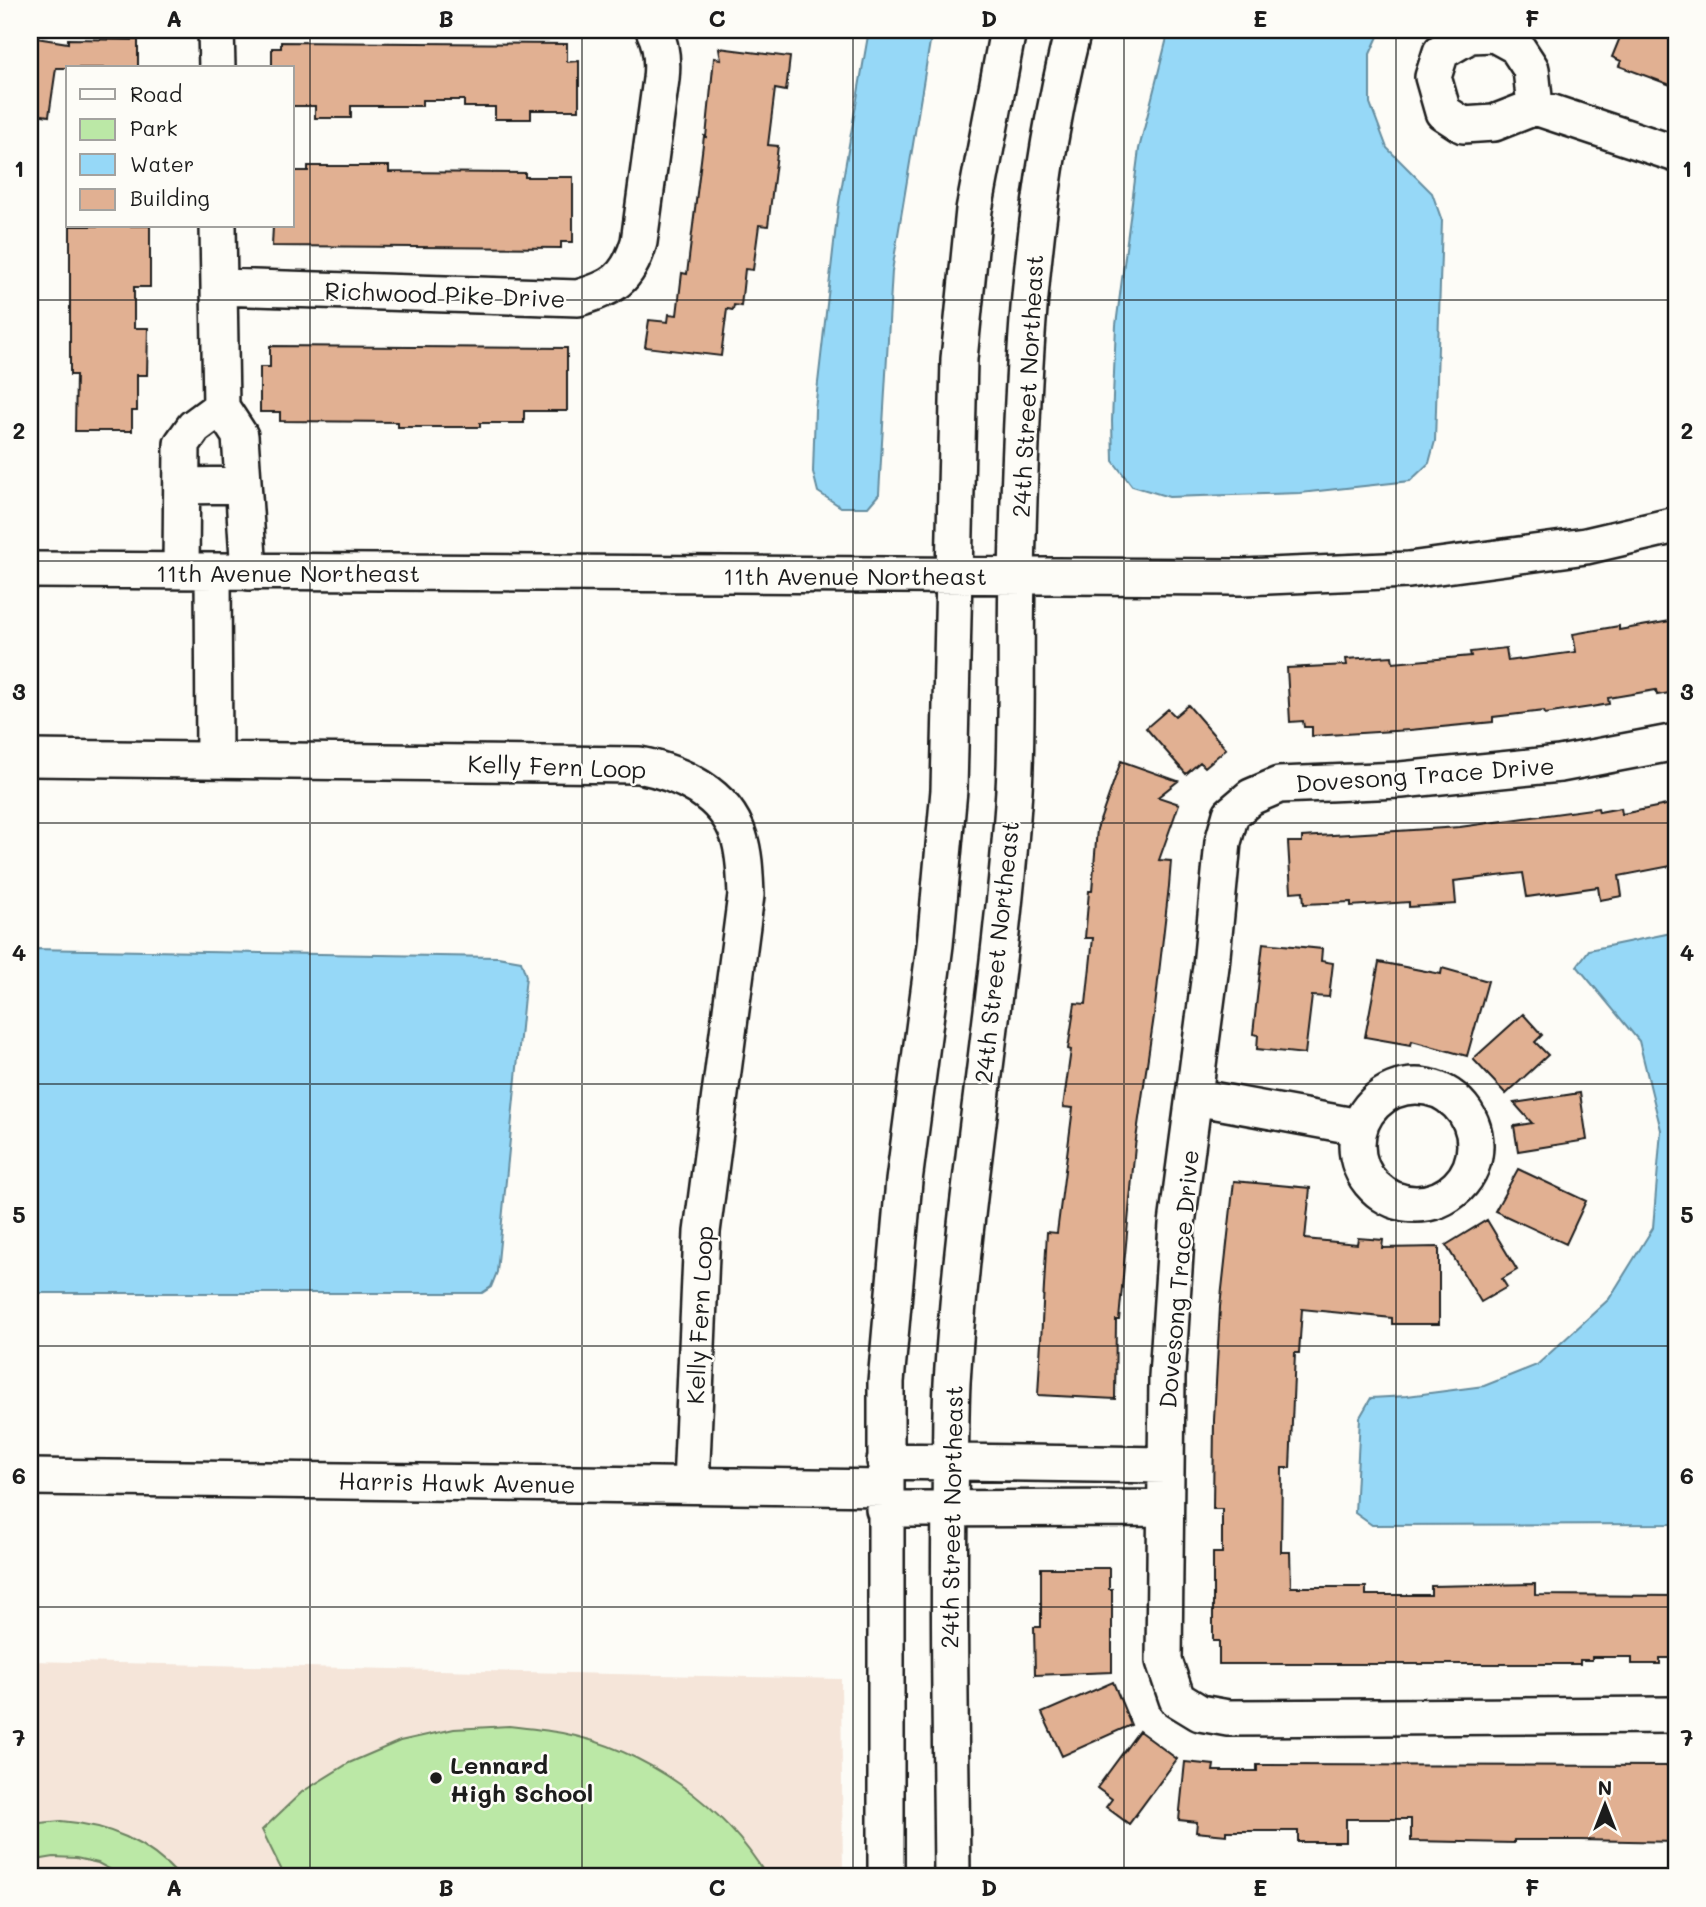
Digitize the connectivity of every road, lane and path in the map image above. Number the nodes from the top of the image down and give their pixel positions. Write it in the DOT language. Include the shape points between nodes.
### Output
graph roads {
  1 [pos="216,30"];
  2 [pos="654,30"];
  3 [pos="1008,30"];
  4 [pos="1073,30"];
  5 [pos="217,66"];
  6 [pos="1535,107"];
  7 [pos="1676,154"];
  8 [pos="218,228"];
  9 [pos="219,287"];
  10 [pos="221,407"];
  11 [pos="243,485"];
  12 [pos="182,486"];
  13 [pos="1676,526"];
  14 [pos="30,570"];
  15 [pos="197,571"];
  16 [pos="250,572"];
  17 [pos="954,576"];
  18 [pos="1017,576"];
  19 [pos="1676,742"];
  20 [pos="30,758"];
  21 [pos="214,760"];
  22 [pos="1195,1097"];
  23 [pos="1359,1128"];
  24 [pos="950,1462"];
  25 [pos="1165,1465"];
  26 [pos="30,1477"];
  27 [pos="691,1485"];
  28 [pos="885,1486"];
  29 [pos="950,1508"];
  30 [pos="1165,1508"];
  31 [pos="1676,1715"];
  32 [pos="886,1877"];
  33 [pos="951,1877"];
  1 -- 5 [label="street"];
  2 -- 9 [label="street, Richwood Pike Drive" via="663,57 639,242 626,273 614,284 578,298"];
  3 -- 17 [label="street" via="972,224 959,359"];
  4 -- 18 [label="street, 24th Street Northeast" via="1038,211 1023,371"];
  6 -- 7 [label="street"];
  8 -- 9 [label="street"];
  9 -- 10 [label="street"];
  10 -- 11 [label="street" via="240,436"];
  10 -- 12 [label="street" via="194,427 182,444"];
  11 -- 12 [label="street"];
  11 -- 16 [label="street"];
  12 -- 15 [label="street"];
  13 -- 18 [label="street, 11th Avenue Northeast" via="1586,546 1409,570 1244,577"];
  14 -- 15 [label="street, 11th Avenue Northeast"];
  15 -- 16 [label="street, 11th Avenue Northeast"];
  15 -- 21 [label="street"];
  16 -- 17 [label="street, 11th Avenue Northeast"];
  17 -- 18 [label="street, 11th Avenue Northeast"];
  17 -- 28 [label="street" via="948,790 935,945 904,1181 886,1382"];
  18 -- 24 [label="street, 24th Street Northeast" via="1014,787 999,957 969,1189"];
  19 -- 22 [label="street, Dovesong Trace Drive" via="1560,764 1402,780 1279,785 1251,797 1231,814 1223,842"];
  20 -- 21 [label="street, Kelly Fern Loop"];
  21 -- 27 [label="street, Kelly Fern Loop" via="639,765 693,782 721,806 738,835 746,895 702,1232"];
  22 -- 23 [label="street"];
  22 -- 25 [label="street, Dovesong Trace Drive" via="1177,1224"];
  24 -- 25 [label="street"];
  24 -- 28 [label="street"];
  24 -- 29 [label="street, 24th Street Northeast"];
  25 -- 30 [label="street, Dovesong Trace Drive"];
  26 -- 27 [label="street, Harris Hawk Avenue"];
  27 -- 28 [label="street, Harris Hawk Avenue"];
  28 -- 29 [label="street"];
  28 -- 32 [label="street"];
  29 -- 30 [label="street"];
  29 -- 33 [label="street, 24th Street Northeast"];
  30 -- 31 [label="street, Dovesong Trace Drive" via="1164,1661 1177,1699 1200,1713 1228,1717"];
}
